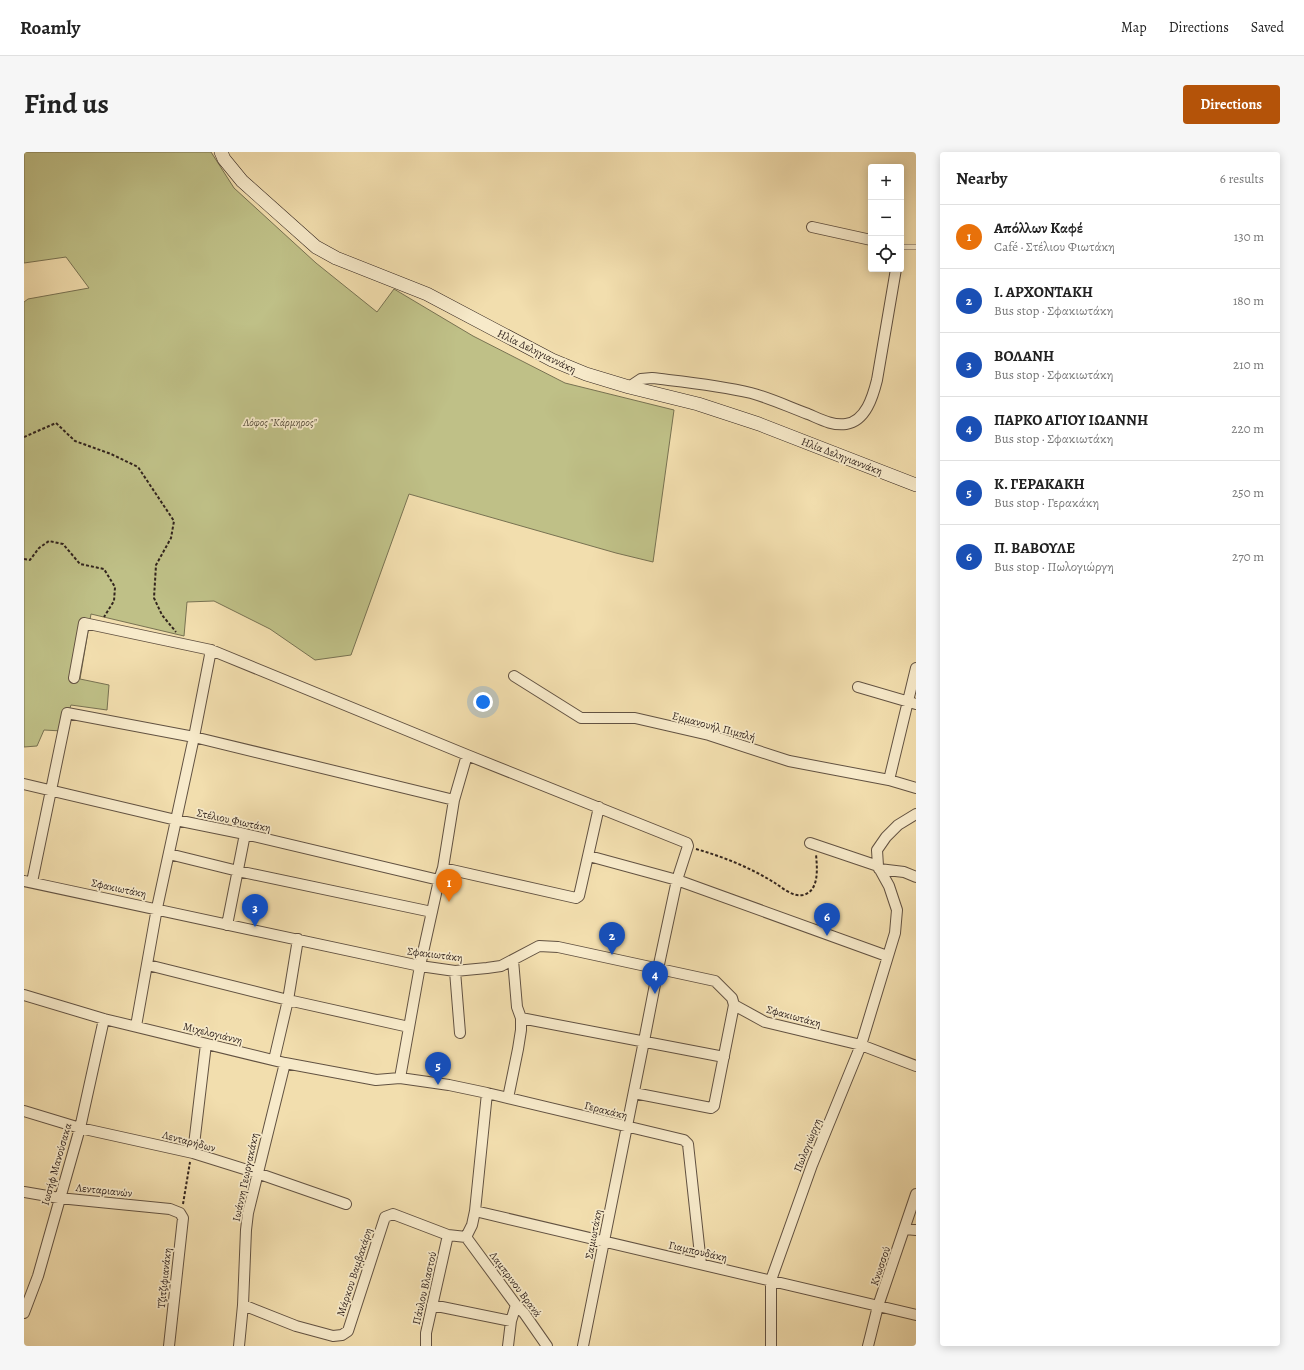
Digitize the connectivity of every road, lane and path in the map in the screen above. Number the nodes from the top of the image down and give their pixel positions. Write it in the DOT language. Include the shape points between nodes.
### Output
graph roads {
  1 [pos="221,152"];
  2 [pos="812,227"];
  3 [pos="868,239"];
  4 [pos="904,247"];
  5 [pos="916,247"];
  6 [pos="895,272"];
  7 [pos="629,387"];
  8 [pos="24,437"];
  9 [pos="916,485"];
  10 [pos="24,559"];
  11 [pos="99,626"];
  12 [pos="188,645"];
  13 [pos="211,650"];
  14 [pos="916,668"];
  15 [pos="514,676"];
  16 [pos="74,678"];
  17 [pos="858,686"];
  18 [pos="912,703"];
  19 [pos="194,738"];
  20 [pos="467,755"];
  21 [pos="889,780"];
  22 [pos="24,784"];
  23 [pos="916,788"];
  24 [pos="50,789"];
  25 [pos="454,800"];
  26 [pos="599,807"];
  27 [pos="916,814"];
  28 [pos="176,820"];
  29 [pos="245,834"];
  30 [pos="813,844"];
  31 [pos="688,846"];
  32 [pos="169,854"];
  33 [pos="589,856"];
  34 [pos="443,868"];
  35 [pos="878,868"];
  36 [pos="238,871"];
  37 [pos="916,877"];
  38 [pos="439,880"];
  39 [pos="677,880"];
  40 [pos="28,882"];
  41 [pos="157,908"];
  42 [pos="432,912"];
  43 [pos="227,925"];
  44 [pos="298,939"];
  45 [pos="887,956"];
  46 [pos="514,960"];
  47 [pos="148,965"];
  48 [pos="420,966"];
  49 [pos="658,970"];
  50 [pos="455,971"];
  51 [pos="24,995"];
  52 [pos="288,1000"];
  53 [pos="734,1005"];
  54 [pos="521,1018"];
  55 [pos="104,1019"];
  56 [pos="136,1026"];
  57 [pos="409,1027"];
  58 [pos="460,1033"];
  59 [pos="644,1041"];
  60 [pos="206,1044"];
  61 [pos="861,1045"];
  62 [pos="724,1058"];
  63 [pos="274,1060"];
  64 [pos="285,1063"];
  65 [pos="916,1066"];
  66 [pos="400,1078"];
  67 [pos="487,1093"];
  68 [pos="634,1093"];
  69 [pos="508,1098"];
  70 [pos="24,1111"];
  71 [pos="626,1127"];
  72 [pos="80,1128"];
  73 [pos="193,1153"];
  74 [pos="257,1173"];
  75 [pos="24,1192"];
  76 [pos="916,1194"];
  77 [pos="59,1198"];
  78 [pos="346,1204"];
  79 [pos="475,1211"];
  80 [pos="180,1213"];
  81 [pos="905,1229"];
  82 [pos="916,1230"];
  83 [pos="448,1236"];
  84 [pos="466,1237"];
  85 [pos="604,1241"];
  86 [pos="701,1264"];
  87 [pos="771,1280"];
  88 [pos="432,1305"];
  89 [pos="516,1305"];
  90 [pos="243,1306"];
  91 [pos="878,1306"];
  92 [pos="24,1313"];
  93 [pos="916,1315"];
  94 [pos="511,1321"];
  95 [pos="169,1346"];
  96 [pos="239,1346"];
  97 [pos="426,1346"];
  98 [pos="508,1346"];
  99 [pos="547,1346"];
  100 [pos="583,1346"];
  101 [pos="771,1346"];
  102 [pos="868,1346"];
  1 -- 7 [label="street, Ηλία Δεληγιαννάκη" via="242,181 316,247 336,258 427,294 552,360"];
  2 -- 3 [label="street"];
  4 -- 5 [label="lane"];
  6 -- 7 [label="street" via="874,391 865,411 856,420 847,424 829,422 758,395 726,388 652,378 641,379"];
  7 -- 9 [label="street, Ηλία Δεληγιαννάκη" via="698,404 759,424"];
  8 -- 12 [label="path" via="56,423 75,440 138,467 174,521 171,538 156,565 154,598 162,615"];
  10 -- 11 [label="path" via="30,560 39,548 49,541 63,544 80,564 104,569 116,587 114,601"];
  11 -- 12 [label="street"];
  11 -- 16 [label="street" via="84,623"];
  12 -- 13 [label="street"];
  13 -- 19 [label="street"];
  13 -- 20 [label="street"];
  14 -- 18 [label="street"];
  15 -- 21 [label="street, Εµµανουήλ Πιµπλή" via="581,718 635,718 708,736 789,761"];
  17 -- 18 [label="street"];
  18 -- 21 [label="street"];
  19 -- 24 [label="street" via="67,713"];
  19 -- 25 [label="street"];
  19 -- 28 [label="street"];
  20 -- 25 [label="street"];
  20 -- 26 [label="street"];
  21 -- 23 [label="street, Εµµανουήλ Πιµπλή"];
  22 -- 24 [label="street, Στέλιου Φιωτάκη"];
  24 -- 28 [label="street, Στέλιου Φιωτάκη"];
  24 -- 40 [label="street"];
  25 -- 34 [label="street"];
  26 -- 31 [label="street" via="685,842"];
  26 -- 33 [label="street"];
  27 -- 35 [label="street" via="898,825 886,837 877,850"];
  28 -- 29 [label="street, Στέλιου Φιωτάκη"];
  28 -- 32 [label="street"];
  29 -- 36 [label="street"];
  29 -- 38 [label="street, Στέλιου Φιωτάκη"];
  30 -- 31 [label="path" via="816,875 810,891 803,895 795,895 721,856"];
  30 -- 35 [label="street"];
  31 -- 39 [label="street, Σαμιωτάκη"];
  32 -- 36 [label="street"];
  32 -- 41 [label="street"];
  33 -- 34 [label="street" via="579,896 576,898"];
  33 -- 39 [label="street"];
  34 -- 38 [label="street"];
  35 -- 37 [label="street" via="904,872"];
  35 -- 45 [label="street, Πωλογιώργη" via="889,886 897,910 895,933"];
  36 -- 42 [label="street"];
  36 -- 43 [label="street"];
  38 -- 42 [label="street"];
  39 -- 45 [label="street"];
  39 -- 49 [label="street, Σαμιωτάκη"];
  40 -- 41 [label="street, Σφακιωτάκη"];
  41 -- 43 [label="street, Σφακιωτάκη"];
  41 -- 47 [label="street"];
  42 -- 48 [label="street"];
  43 -- 44 [label="street, Σφακιωτάκη"];
  44 -- 48 [label="street, Σφακιωτάκη"];
  44 -- 52 [label="street"];
  45 -- 61 [label="street, Πωλογιώργη"];
  46 -- 49 [label="street, Σφακιωτάκη" via="539,946 548,945"];
  46 -- 50 [label="street, Σφακιωτάκη" via="500,966"];
  46 -- 54 [label="street" via="517,1007"];
  47 -- 52 [label="street"];
  47 -- 56 [label="street"];
  48 -- 50 [label="street, Σφακιωτάκη"];
  48 -- 57 [label="street"];
  49 -- 53 [label="street, Σφακιωτάκη" via="715,982 732,998"];
  49 -- 59 [label="street, Σαμιωτάκη"];
  50 -- 58 [label="street"];
  51 -- 55 [label="street, Μιχελογιάννη"];
  52 -- 57 [label="street"];
  52 -- 63 [label="street"];
  53 -- 61 [label="street, Σφακιωτάκη" via="765,1022"];
  53 -- 62 [label="street"];
  54 -- 59 [label="street"];
  54 -- 69 [label="street" via="518,1049"];
  55 -- 56 [label="street, Μιχελογιάννη"];
  55 -- 72 [label="street, Ιωσήφ Μανούσακα"];
  56 -- 60 [label="street, Μιχελογιάννη"];
  57 -- 66 [label="street"];
  59 -- 62 [label="street"];
  59 -- 68 [label="street, Σαμιωτάκη"];
  60 -- 63 [label="street, Μιχελογιάννη"];
  60 -- 73 [label="street"];
  61 -- 65 [label="street, Σφακιωτάκη"];
  61 -- 87 [label="street, Πωλογιώργη" via="812,1164"];
  62 -- 68 [label="street" via="714,1106 711,1108"];
  63 -- 64 [label="street, Μιχελογιάννη"];
  64 -- 66 [label="street, Μιχελογιάννη" via="376,1080"];
  64 -- 74 [label="street, Ιωάννη Γεωργακάκη"];
  66 -- 67 [label="street, Γερακάκη"];
  67 -- 69 [label="street, Γερακάκη"];
  67 -- 79 [label="street"];
  68 -- 71 [label="street, Σαμιωτάκη"];
  69 -- 71 [label="street, Γερακάκη"];
  70 -- 72 [label="street, Λενταρήδων"];
  71 -- 85 [label="street, Σαμιωτάκη"];
  71 -- 86 [label="street, Γερακάκη" via="684,1140 688,1144"];
  72 -- 73 [label="street, Λενταρήδων"];
  72 -- 77 [label="street, Ιωσήφ Μανούσακα"];
  73 -- 74 [label="street, Λενταρήδων"];
  73 -- 80 [label="path"];
  74 -- 78 [label="street, Λενταρήδων"];
  74 -- 90 [label="street, Ιωάννη Γεωργακάκη" via="246,1230"];
  75 -- 77 [label="street, Λενταριανών"];
  76 -- 81 [label="street, Κνωσσού"];
  77 -- 80 [label="street, Λενταριανών" via="170,1209"];
  77 -- 92 [label="street, Ιωσήφ Μανούσακα" via="38,1276"];
  79 -- 84 [label="street"];
  79 -- 85 [label="street, Γιαμπουδάκη"];
  80 -- 95 [label="street, Τζιτζιφιανάκη" via="183,1218"];
  81 -- 82 [label="street"];
  81 -- 91 [label="street, Κνωσσού"];
  83 -- 84 [label="street"];
  83 -- 88 [label="street, Πάυλου Βλαστού"];
  83 -- 90 [label="street, Μάρκου Βαμβακάρη" via="393,1214 387,1216 383,1220 348,1331 342,1335 332,1336 296,1326"];
  84 -- 89 [label="street, Λαμπρινου Βρανά"];
  85 -- 86 [label="street, Γιαμπουδάκη"];
  85 -- 100 [label="street, Σαμιωτάκη"];
  86 -- 87 [label="street, Γιαμπουδάκη"];
  87 -- 91 [label="street, Γιαμπουδάκη"];
  87 -- 101 [label="street, Πωλογιώργη"];
  88 -- 94 [label="street"];
  88 -- 97 [label="street, Πάυλου Βλαστού"];
  89 -- 94 [label="street"];
  89 -- 99 [label="street, Λαμπρινου Βρανά"];
  90 -- 96 [label="street, Ιωάννη Γεωργακάκη"];
  91 -- 93 [label="street, Γιαμπουδάκη"];
  91 -- 102 [label="street, Κνωσσού"];
  94 -- 98 [label="street"];
}
